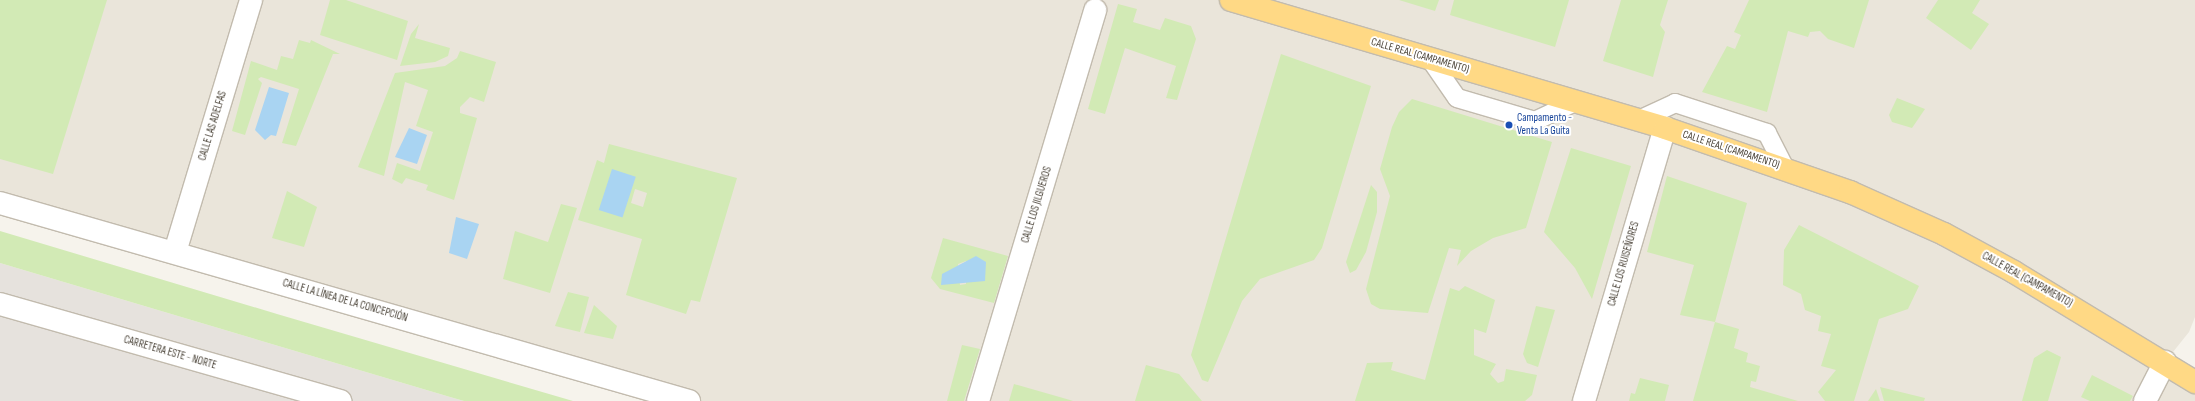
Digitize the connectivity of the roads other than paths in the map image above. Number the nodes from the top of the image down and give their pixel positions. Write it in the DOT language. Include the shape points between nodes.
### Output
graph roads {
  1 [pos="251,0"];
  2 [pos="1231,0"];
  3 [pos="1096,10"];
  4 [pos="1430,59"];
  5 [pos="1575,102"];
  6 [pos="1638,120"];
  7 [pos="1665,128"];
  8 [pos="1784,167"];
  9 [pos="0,203"];
  10 [pos="175,252"];
  11 [pos="0,304"];
  12 [pos="2165,362"];
  13 [pos="2195,382"];
  14 [pos="340,401"];
  15 [pos="689,401"];
  16 [pos="978,401"];
  17 [pos="1584,401"];
  18 [pos="2145,401"];
  1 -- 10 [label="street, CALLE LAS ADELFAS"];
  2 -- 4 [label="highway, CALLE REAL (CAMPAMENTO)"];
  3 -- 16 [label="street, CALLE LOS JILGUEROS"];
  4 -- 5 [label="highway, CALLE REAL (CAMPAMENTO)"];
  4 -- 5 [label="lane" via="1457,98 1535,121"];
  5 -- 6 [label="highway, CALLE REAL (CAMPAMENTO)"];
  6 -- 7 [label="highway, CALLE REAL (CAMPAMENTO)"];
  6 -- 8 [label="lane" via="1675,103 1767,133"];
  7 -- 8 [label="highway, CALLE REAL (CAMPAMENTO)"];
  7 -- 17 [label="street, CALLE LOS RUISEÑORES"];
  8 -- 12 [label="highway, CALLE REAL (CAMPAMENTO)" via="1850,192 1944,234"];
  9 -- 10 [label="street, CALLE LA LÍNEA DE LA CONCEPCIÓN"];
  10 -- 15 [label="street, CALLE LA LÍNEA DE LA CONCEPCIÓN"];
  11 -- 14 [label="street, CARRETERA ESTE - NORTE"];
  12 -- 13 [label="highway, CALLE REAL (CAMPAMENTO)"];
  12 -- 18 [label="street"];
}
